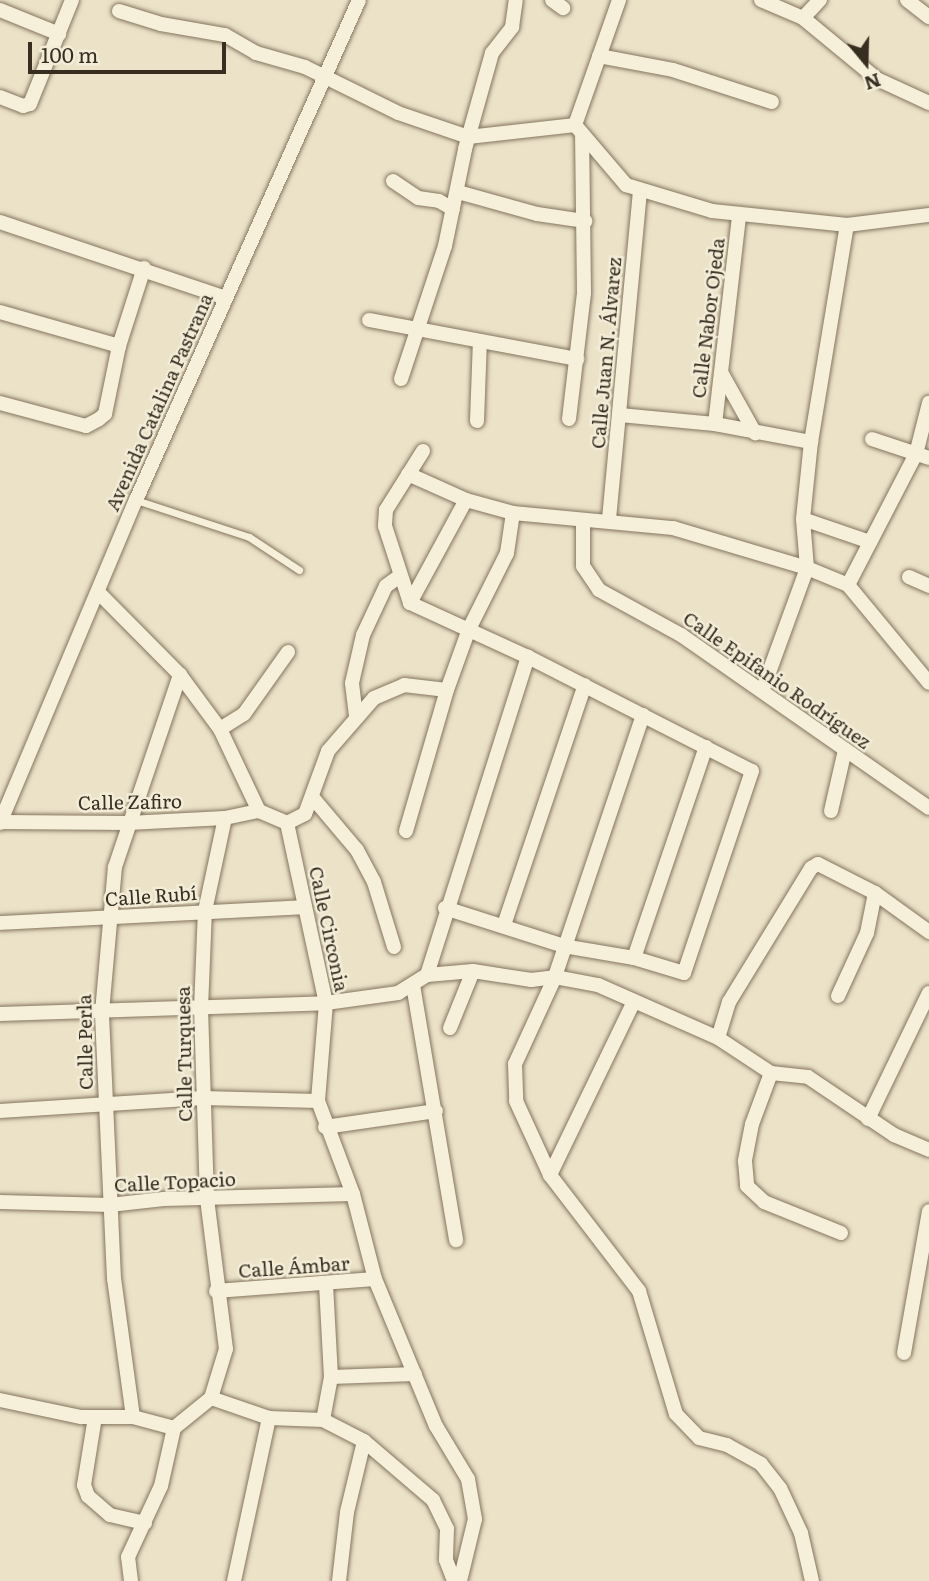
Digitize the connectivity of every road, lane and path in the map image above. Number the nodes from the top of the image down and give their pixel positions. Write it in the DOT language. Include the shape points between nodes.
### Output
graph roads {
  1 [pos="72,0"];
  2 [pos="516,0"];
  3 [pos="619,0"];
  4 [pos="761,0"];
  5 [pos="820,0"];
  6 [pos="907,0"];
  7 [pos="354,2"];
  8 [pos="0,10"];
  9 [pos="119,11"];
  10 [pos="929,17"];
  11 [pos="803,18"];
  12 [pos="59,34"];
  13 [pos="599,56"];
  14 [pos="324,79"];
  15 [pos="0,97"];
  16 [pos="772,102"];
  17 [pos="929,103"];
  18 [pos="579,130"];
  19 [pos="468,137"];
  20 [pos="393,181"];
  21 [pos="640,190"];
  22 [pos="458,192"];
  23 [pos="453,209"];
  24 [pos="929,215"];
  25 [pos="740,217"];
  26 [pos="585,221"];
  27 [pos="0,222"];
  28 [pos="847,225"];
  29 [pos="144,268"];
  30 [pos="226,298"];
  31 [pos="0,312"];
  32 [pos="369,320"];
  33 [pos="418,328"];
  34 [pos="480,341"];
  35 [pos="119,346"];
  36 [pos="577,359"];
  37 [pos="722,374"];
  38 [pos="401,379"];
  39 [pos="0,403"];
  40 [pos="929,403"];
  41 [pos="620,415"];
  42 [pos="569,419"];
  43 [pos="477,421"];
  44 [pos="715,424"];
  45 [pos="755,433"];
  46 [pos="873,439"];
  47 [pos="811,442"];
  48 [pos="423,451"];
  49 [pos="922,456"];
  50 [pos="408,474"];
  51 [pos="136,500"];
  52 [pos="466,500"];
  53 [pos="513,513"];
  54 [pos="609,519"];
  55 [pos="803,519"];
  56 [pos="583,520"];
  57 [pos="870,542"];
  58 [pos="807,568"];
  59 [pos="299,570"];
  60 [pos="400,576"];
  61 [pos="909,577"];
  62 [pos="848,585"];
  63 [pos="929,586"];
  64 [pos="98,592"];
  65 [pos="410,603"];
  66 [pos="470,629"];
  67 [pos="288,652"];
  68 [pos="528,657"];
  69 [pos="180,675"];
  70 [pos="929,683"];
  71 [pos="585,685"];
  72 [pos="762,689"];
  73 [pos="447,690"];
  74 [pos="643,715"];
  75 [pos="356,716"];
  76 [pos="220,729"];
  77 [pos="706,747"];
  78 [pos="845,750"];
  79 [pos="313,798"];
  80 [pos="927,801"];
  81 [pos="259,811"];
  82 [pos="831,811"];
  83 [pos="225,818"];
  84 [pos="0,822"];
  85 [pos="128,823"];
  86 [pos="287,823"];
  87 [pos="406,831"];
  88 [pos="875,893"];
  89 [pos="306,907"];
  90 [pos="445,908"];
  91 [pos="205,911"];
  92 [pos="108,918"];
  93 [pos="0,923"];
  94 [pos="504,925"];
  95 [pos="929,932"];
  96 [pos="564,946"];
  97 [pos="394,947"];
  98 [pos="634,958"];
  99 [pos="473,971"];
  100 [pos="427,975"];
  101 [pos="555,977"];
  102 [pos="413,985"];
  103 [pos="929,993"];
  104 [pos="838,996"];
  105 [pos="634,1001"];
  106 [pos="326,1003"];
  107 [pos="201,1009"];
  108 [pos="102,1012"];
  109 [pos="0,1014"];
  110 [pos="450,1028"];
  111 [pos="718,1038"];
  112 [pos="771,1073"];
  113 [pos="203,1098"];
  114 [pos="318,1101"];
  115 [pos="106,1102"];
  116 [pos="0,1111"];
  117 [pos="436,1111"];
  118 [pos="869,1119"];
  119 [pos="325,1127"];
  120 [pos="929,1150"];
  121 [pos="550,1175"];
  122 [pos="353,1194"];
  123 [pos="207,1199"];
  124 [pos="0,1202"];
  125 [pos="110,1205"];
  126 [pos="929,1211"];
  127 [pos="841,1233"];
  128 [pos="456,1240"];
  129 [pos="375,1279"];
  130 [pos="326,1286"];
  131 [pos="216,1291"];
  132 [pos="904,1353"];
  133 [pos="415,1374"];
  134 [pos="331,1377"];
  135 [pos="211,1398"];
  136 [pos="0,1400"];
  137 [pos="95,1417"];
  138 [pos="133,1417"];
  139 [pos="269,1418"];
  140 [pos="323,1420"];
  141 [pos="174,1428"];
  142 [pos="364,1441"];
  143 [pos="145,1523"];
  144 [pos="131,1581"];
  145 [pos="234,1581"];
  146 [pos="339,1581"];
  147 [pos="454,1581"];
  148 [pos="460,1581"];
  149 [pos="812,1581"];
  1 -- 12 [label="street"];
  2 -- 19 [label="street" via="512,27 492,53"];
  3 -- 13 [label="street"];
  4 -- 11 [label="street"];
  5 -- 11 [label="street"];
  6 -- 10 [label="street"];
  7 -- 14 [label="street, Avenida Catalina Pastrana"];
  8 -- 12 [label="street"];
  9 -- 14 [label="street" via="225,35"];
  11 -- 17 [label="street" via="877,79"];
  12 -- 15 [label="street" via="30,104 23,106"];
  13 -- 16 [label="street" via="673,70"];
  13 -- 18 [label="street"];
  14 -- 19 [label="street"];
  14 -- 30 [label="street, Avenida Catalina Pastrana"];
  18 -- 19 [label="street"];
  18 -- 21 [label="street" via="626,184"];
  18 -- 26 [label="street"];
  19 -- 22 [label="street"];
  20 -- 23 [label="street" via="418,198"];
  21 -- 25 [label="street"];
  21 -- 41 [label="street, Calle Juan N. Álvarez"];
  22 -- 23 [label="street"];
  22 -- 26 [label="street" via="537,214"];
  23 -- 33 [label="street"];
  24 -- 28 [label="street"];
  25 -- 28 [label="street"];
  25 -- 37 [label="street, Calle Nabor Ojeda"];
  26 -- 36 [label="street"];
  27 -- 29 [label="street"];
  28 -- 47 [label="street"];
  29 -- 30 [label="street"];
  29 -- 35 [label="street"];
  30 -- 51 [label="street, Avenida Catalina Pastrana"];
  31 -- 35 [label="street"];
  32 -- 33 [label="street"];
  33 -- 34 [label="street"];
  33 -- 38 [label="street"];
  34 -- 36 [label="street"];
  34 -- 43 [label="street"];
  35 -- 39 [label="street" via="104,414 86,426"];
  36 -- 42 [label="street"];
  37 -- 44 [label="street, Calle Nabor Ojeda"];
  37 -- 45 [label="street"];
  40 -- 49 [label="street"];
  41 -- 44 [label="street"];
  41 -- 54 [label="street, Calle Juan N. Álvarez"];
  44 -- 45 [label="street"];
  45 -- 47 [label="street"];
  46 -- 49 [label="street"];
  47 -- 55 [label="street"];
  48 -- 50 [label="street"];
  49 -- 57 [label="street"];
  50 -- 52 [label="street"];
  50 -- 60 [label="street" via="386,510 385,526"];
  51 -- 59 [label="lane" via="249,537"];
  51 -- 64 [label="street, Avenida Catalina Pastrana"];
  52 -- 53 [label="street"];
  52 -- 65 [label="street"];
  53 -- 56 [label="street"];
  53 -- 66 [label="street" via="507,553"];
  54 -- 56 [label="street"];
  54 -- 58 [label="street" via="673,528"];
  55 -- 57 [label="street"];
  55 -- 58 [label="street"];
  56 -- 72 [label="street, Calle Epifanio Rodríguez" via="583,566 599,590 681,635"];
  57 -- 62 [label="street"];
  58 -- 62 [label="street"];
  58 -- 72 [label="street"];
  60 -- 65 [label="street"];
  60 -- 75 [label="street" via="386,586 363,635 352,682"];
  61 -- 63 [label="street"];
  62 -- 70 [label="street"];
  64 -- 69 [label="street"];
  64 -- 84 [label="street, Avenida Catalina Pastrana"];
  65 -- 66 [label="street"];
  66 -- 68 [label="street"];
  66 -- 73 [label="street"];
  67 -- 76 [label="street" via="244,714"];
  68 -- 71 [label="street"];
  68 -- 90 [label="street"];
  69 -- 76 [label="street"];
  69 -- 85 [label="street, Calle Perla"];
  71 -- 74 [label="street"];
  71 -- 94 [label="street"];
  72 -- 78 [label="street, Calle Epifanio Rodríguez"];
  73 -- 75 [label="street" via="404,685 374,698"];
  73 -- 87 [label="street"];
  74 -- 77 [label="street"];
  74 -- 96 [label="street"];
  75 -- 79 [label="street" via="328,751"];
  76 -- 81 [label="street"];
  77 -- 98 [label="street"];
  77 -- 98 [label="street" via="752,771 684,973"];
  78 -- 80 [label="street, Calle Epifanio Rodríguez"];
  78 -- 82 [label="street"];
  79 -- 86 [label="street" via="305,814"];
  79 -- 97 [label="street" via="357,850 374,882"];
  81 -- 83 [label="street, Calle Zafiro"];
  81 -- 86 [label="street"];
  83 -- 85 [label="street, Calle Zafiro"];
  83 -- 91 [label="street, Calle Turquesa"];
  84 -- 85 [label="street, Calle Zafiro"];
  85 -- 92 [label="street, Calle Perla"];
  86 -- 89 [label="street, Calle Circonia"];
  88 -- 95 [label="street"];
  88 -- 104 [label="street" via="867,933"];
  88 -- 111 [label="street" via="818,864 811,868 729,1002"];
  89 -- 91 [label="street, Calle Rubí"];
  89 -- 106 [label="street, Calle Circonia"];
  90 -- 94 [label="street"];
  90 -- 100 [label="street"];
  91 -- 92 [label="street, Calle Rubí"];
  91 -- 107 [label="street, Calle Turquesa"];
  92 -- 93 [label="street, Calle Rubí"];
  92 -- 108 [label="street, Calle Perla"];
  94 -- 96 [label="street"];
  96 -- 98 [label="street"];
  96 -- 101 [label="street"];
  99 -- 100 [label="street"];
  99 -- 101 [label="street" via="531,980"];
  99 -- 110 [label="street"];
  100 -- 102 [label="street"];
  101 -- 105 [label="street" via="598,985"];
  101 -- 121 [label="street" via="515,1064 516,1101"];
  102 -- 106 [label="street" via="398,993"];
  102 -- 117 [label="street"];
  103 -- 118 [label="street"];
  105 -- 111 [label="street"];
  105 -- 121 [label="street"];
  106 -- 107 [label="street"];
  106 -- 114 [label="street, Calle Circonia"];
  107 -- 108 [label="street"];
  107 -- 113 [label="street, Calle Turquesa"];
  108 -- 109 [label="street"];
  108 -- 115 [label="street, Calle Perla"];
  111 -- 112 [label="street"];
  112 -- 118 [label="street" via="808,1077"];
  112 -- 127 [label="street" via="752,1124 745,1161 747,1186 764,1202"];
  113 -- 114 [label="street"];
  113 -- 115 [label="street"];
  113 -- 123 [label="street, Calle Turquesa"];
  114 -- 119 [label="street, Calle Circonia"];
  115 -- 116 [label="street"];
  115 -- 125 [label="street, Calle Perla"];
  117 -- 119 [label="street"];
  117 -- 128 [label="street"];
  118 -- 120 [label="street"];
  119 -- 122 [label="street, Calle Circonia"];
  121 -- 149 [label="street" via="639,1291 677,1414 699,1438 727,1445 761,1464 780,1488 801,1533"];
  122 -- 123 [label="street, Calle Topacio"];
  122 -- 129 [label="street, Calle Circonia"];
  123 -- 125 [label="street, Calle Topacio"];
  123 -- 131 [label="street, Calle Turquesa"];
  124 -- 125 [label="street, Calle Topacio"];
  125 -- 138 [label="street, Calle Perla"];
  126 -- 132 [label="street"];
  129 -- 130 [label="street, Calle Ámbar"];
  129 -- 133 [label="street, Calle Circonia"];
  130 -- 131 [label="street, Calle Ámbar"];
  130 -- 134 [label="street"];
  131 -- 135 [label="street, Calle Turquesa" via="226,1349"];
  133 -- 134 [label="street"];
  133 -- 148 [label="street, Calle Circonia" via="436,1426 468,1479 475,1519"];
  134 -- 140 [label="street"];
  135 -- 139 [label="street"];
  135 -- 141 [label="street"];
  136 -- 137 [label="street"];
  137 -- 138 [label="street"];
  137 -- 143 [label="street" via="84,1485 88,1496 110,1515"];
  138 -- 141 [label="street"];
  139 -- 140 [label="street"];
  139 -- 145 [label="street"];
  140 -- 142 [label="street"];
  141 -- 143 [label="street" via="161,1486"];
  142 -- 146 [label="street" via="347,1512"];
  142 -- 147 [label="street" via="433,1500 447,1529 446,1560"];
  143 -- 144 [label="street" via="128,1557"];
}
